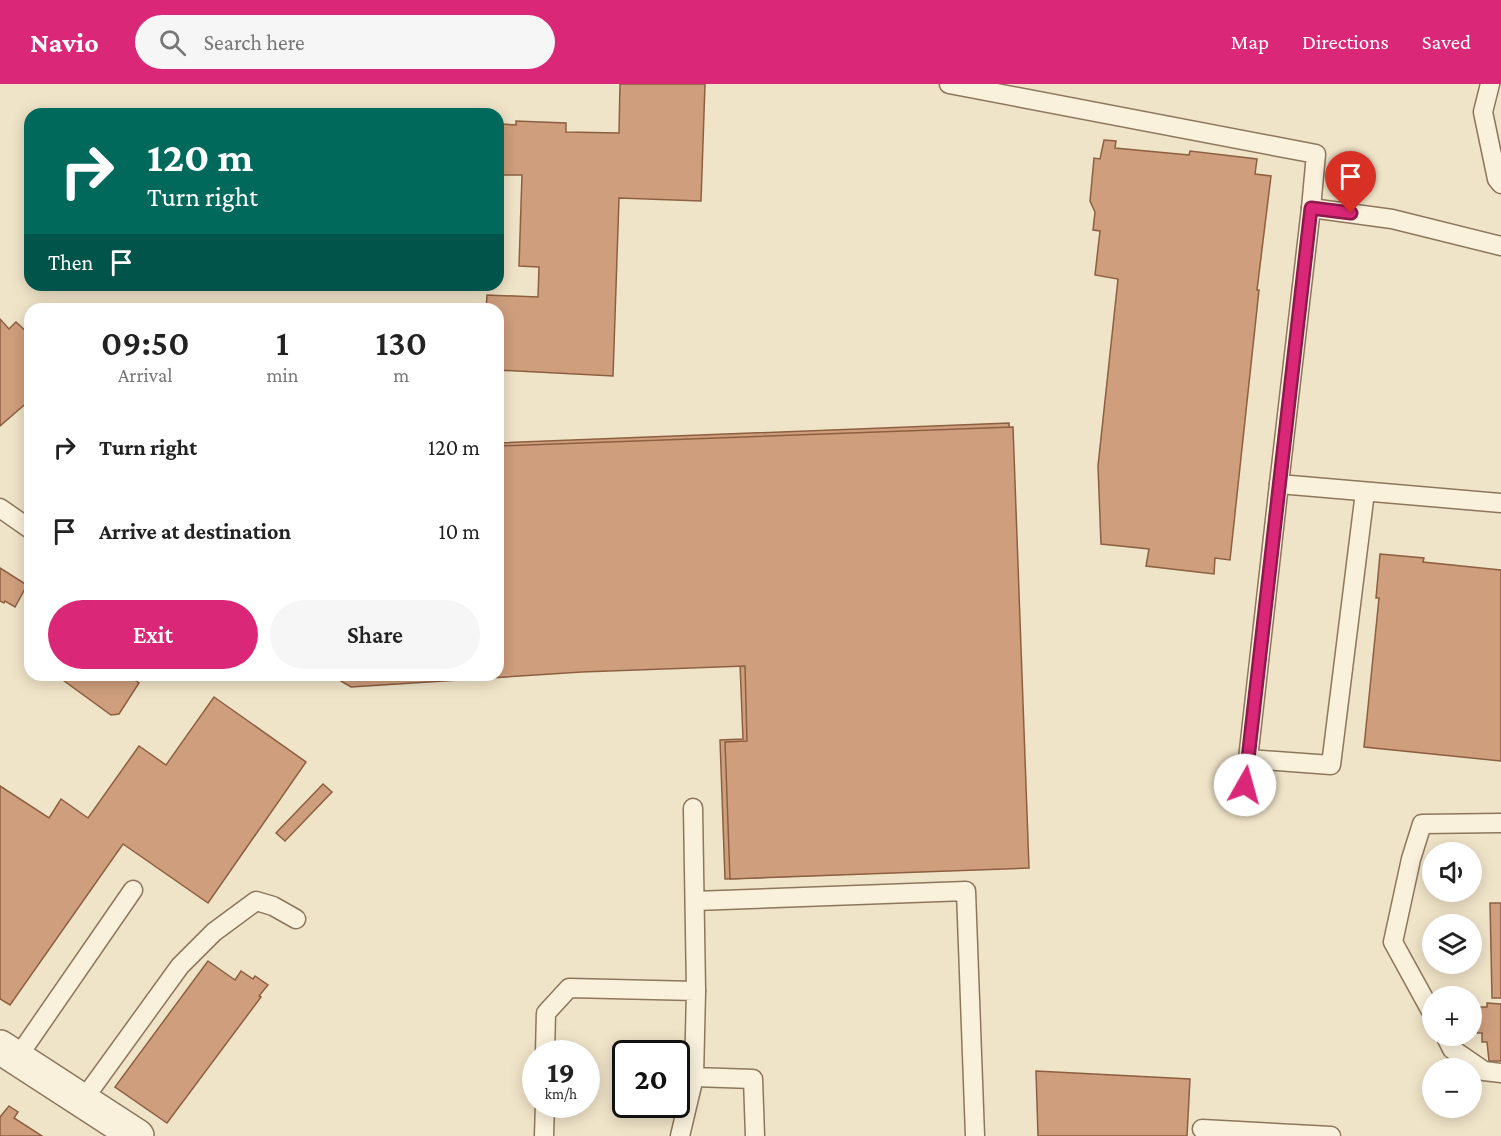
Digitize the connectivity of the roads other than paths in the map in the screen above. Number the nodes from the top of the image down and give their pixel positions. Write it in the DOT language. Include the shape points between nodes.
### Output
graph roads {
  1 [pos="949,84"];
  2 [pos="1490,84"];
  3 [pos="1501,184"];
  4 [pos="1311,208"];
  5 [pos="1501,246"];
  6 [pos="1279,484"];
  7 [pos="1365,492"];
  8 [pos="1501,503"];
  9 [pos="0,508"];
  10 [pos="24,525"];
  11 [pos="1248,759"];
  12 [pos="1245,785"];
  13 [pos="693,808"];
  14 [pos="1501,824"];
  15 [pos="133,890"];
  16 [pos="694,901"];
  17 [pos="296,919"];
  18 [pos="696,991"];
  19 [pos="1422,995"];
  20 [pos="545,1040"];
  21 [pos="1450,1046"];
  22 [pos="8,1052"];
  23 [pos="1501,1073"];
  24 [pos="694,1077"];
  25 [pos="83,1100"];
  26 [pos="544,1118"];
  27 [pos="1202,1129"];
  28 [pos="137,1136"];
  29 [pos="544,1136"];
  30 [pos="680,1136"];
  31 [pos="755,1136"];
  32 [pos="975,1136"];
  33 [pos="1331,1136"];
  1 -- 4 [label="lane" via="1316,154"];
  2 -- 3 [label="lane" via="1483,112"];
  4 -- 5 [label="lane" via="1392,219"];
  4 -- 6 [label="lane"];
  6 -- 7 [label="lane"];
  6 -- 11 [label="lane"];
  7 -- 8 [label="lane"];
  7 -- 11 [label="lane" via="1331,765"];
  9 -- 10 [label="lane"];
  11 -- 12 [label="lane"];
  13 -- 16 [label="lane"];
  14 -- 19 [label="lane" via="1422,824 1393,942"];
  15 -- 22 [label="lane"];
  16 -- 18 [label="lane"];
  16 -- 32 [label="lane" via="966,891"];
  17 -- 25 [label="lane" via="256,901 214,932 180,966"];
  18 -- 20 [label="lane" via="569,988 546,1013"];
  18 -- 24 [label="lane"];
  21 -- 23 [label="lane" via="1484,1071"];
  22 -- 25 [label="street"];
  24 -- 30 [label="lane"];
  24 -- 31 [label="lane" via="753,1079"];
  25 -- 28 [label="street"];
  26 -- 29 [label="lane"];
  27 -- 33 [label="lane"];
}
